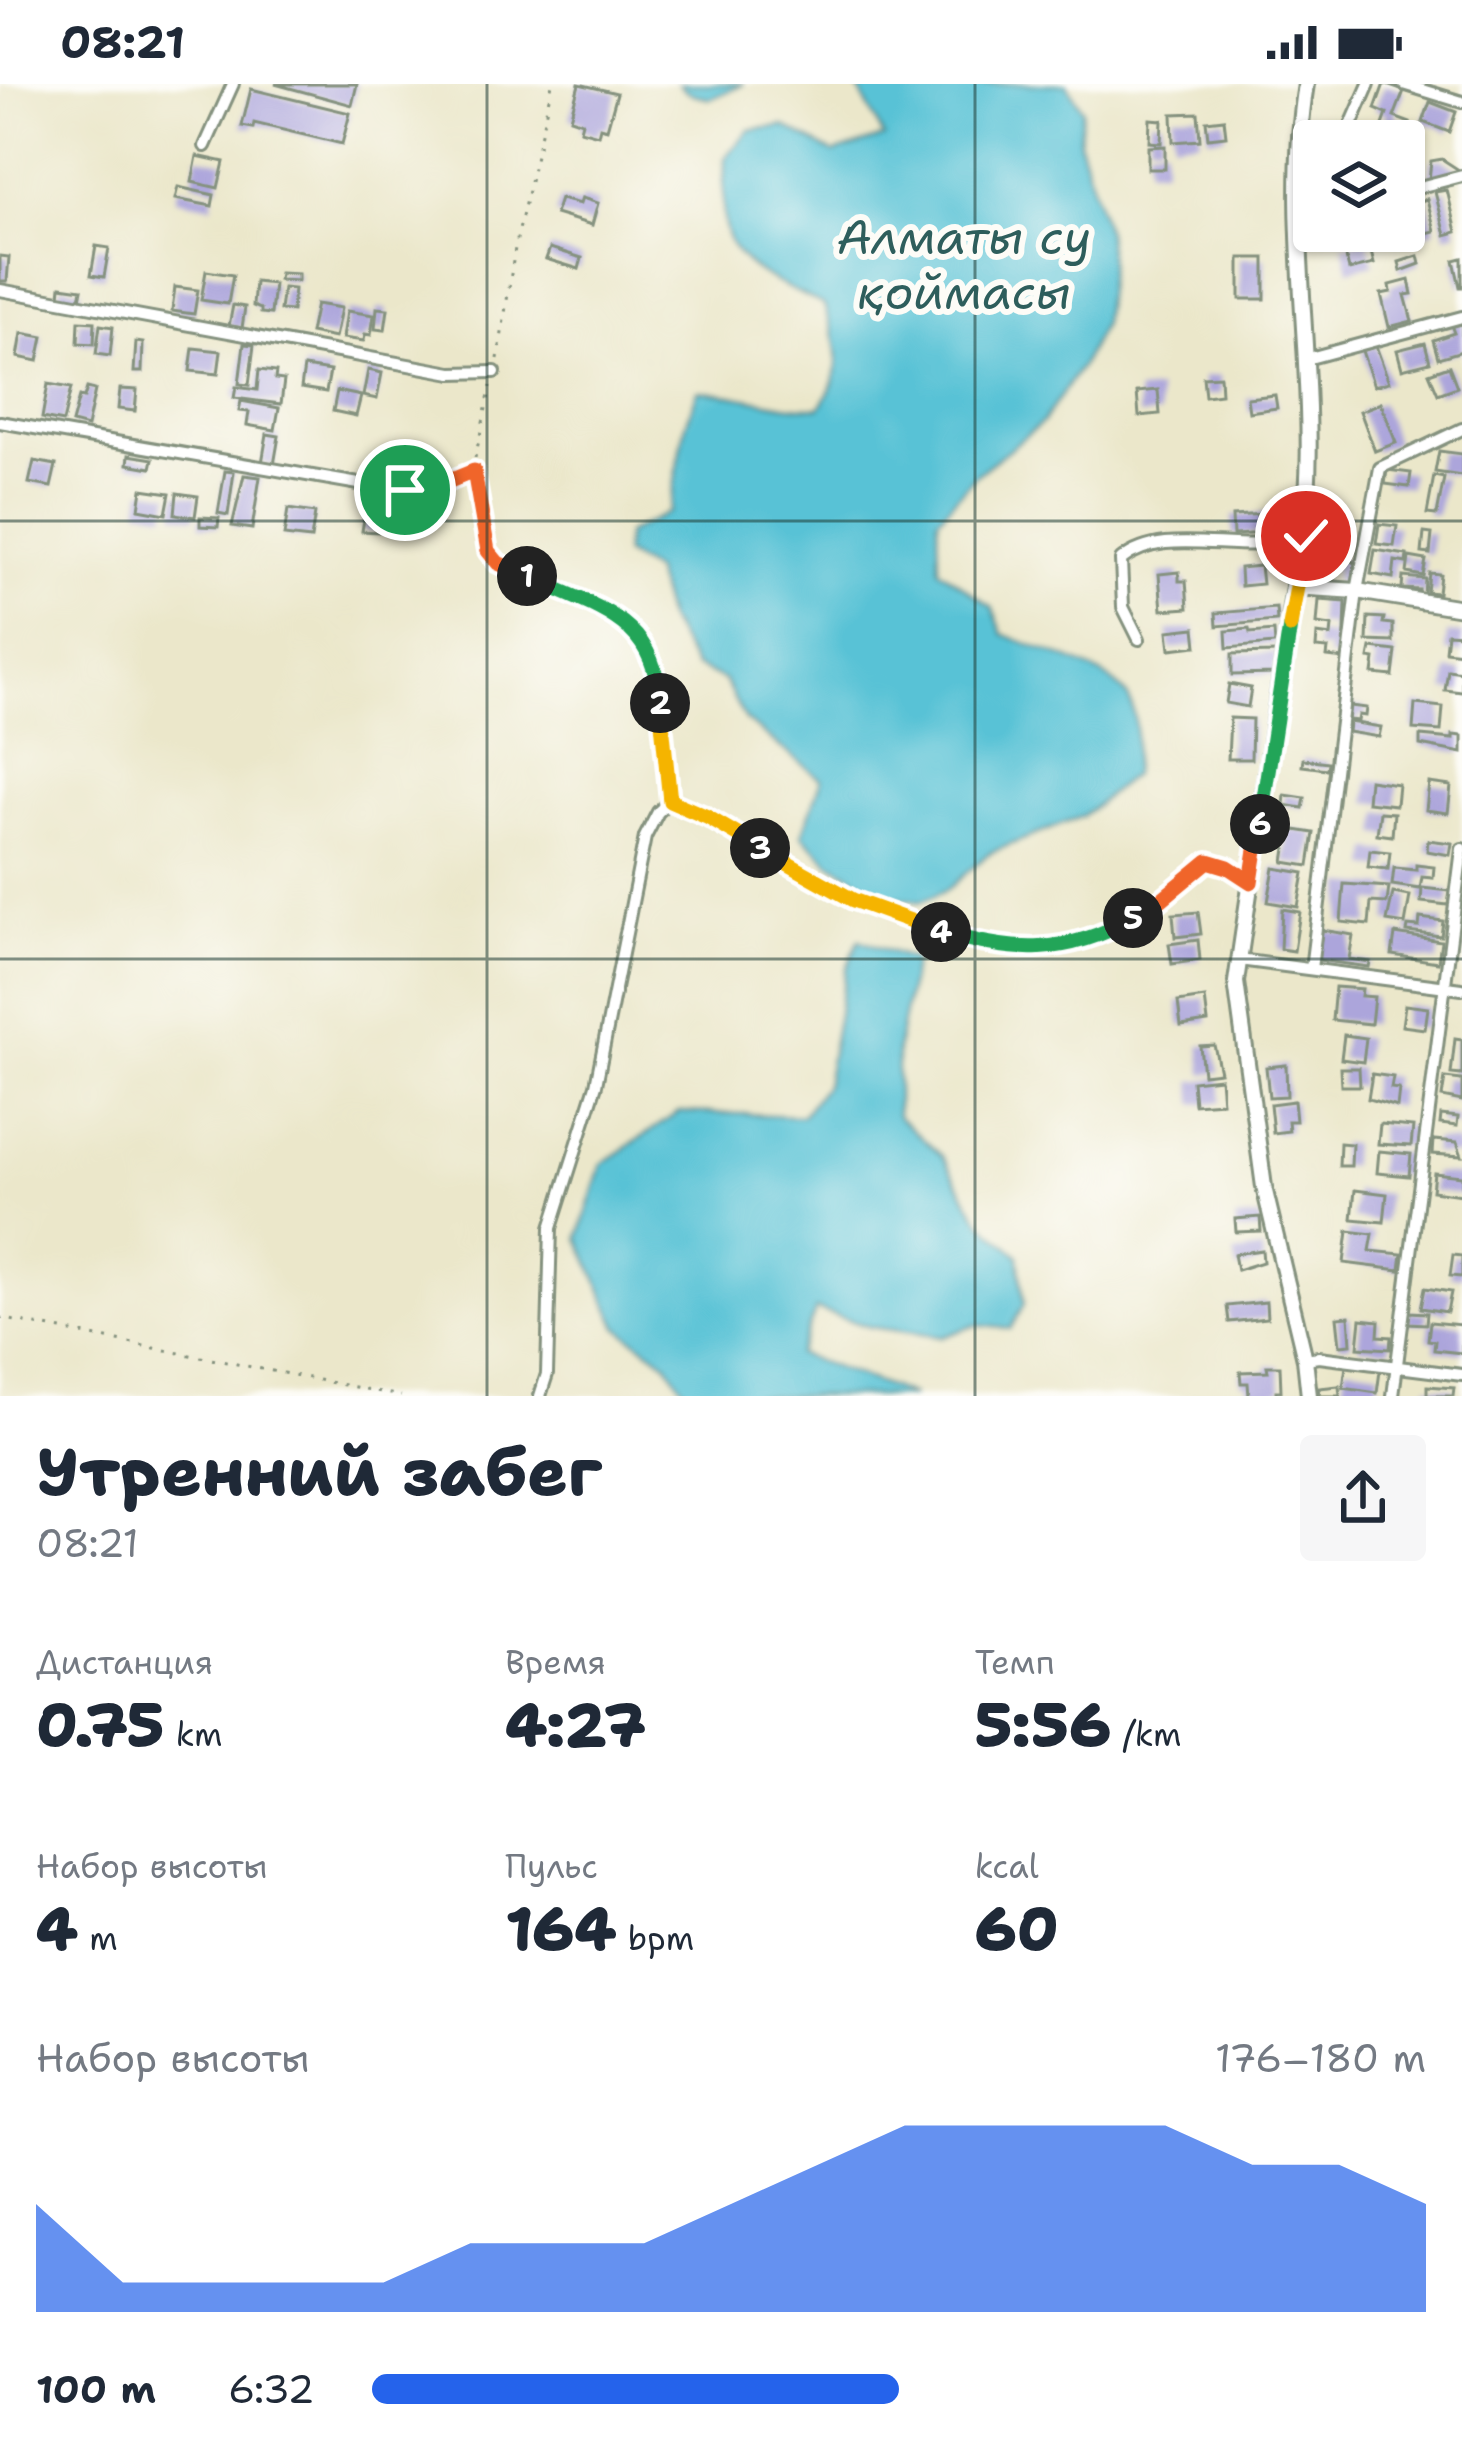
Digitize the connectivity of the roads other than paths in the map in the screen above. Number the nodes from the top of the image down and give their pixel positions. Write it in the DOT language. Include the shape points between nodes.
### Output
graph roads {
  1 [pos="233,84"];
  2 [pos="1306,84"];
  3 [pos="1369,84"];
  4 [pos="1403,84"];
  5 [pos="1462,102"];
  6 [pos="1303,120"];
  7 [pos="1353,120"];
  8 [pos="205,146"];
  9 [pos="1462,176"];
  10 [pos="1425,186"];
  11 [pos="1307,252"];
  12 [pos="0,290"];
  13 [pos="1462,317"];
  14 [pos="1306,359"];
  15 [pos="495,372"];
  16 [pos="0,422"];
  17 [pos="1462,429"];
  18 [pos="474,471"];
  19 [pos="1306,536"];
  20 [pos="1294,587"];
  21 [pos="1357,591"];
  22 [pos="1462,608"];
  23 [pos="1139,639"];
  24 [pos="1462,849"];
  25 [pos="986,946"];
  26 [pos="1239,960"];
  27 [pos="1311,969"];
  28 [pos="1444,987"];
  29 [pos="1462,989"];
  30 [pos="1305,1359"];
  31 [pos="1396,1367"];
  32 [pos="1462,1375"];
  33 [pos="540,1396"];
  34 [pos="1309,1396"];
  35 [pos="1393,1396"];
  1 -- 8 [label="street"];
  2 -- 6 [label="street"];
  3 -- 7 [label="street"];
  4 -- 5 [label="street"];
  9 -- 10 [label="street"];
  11 -- 14 [label="street"];
  12 -- 15 [label="street" via="452,373"];
  13 -- 14 [label="street"];
  14 -- 19 [label="street"];
  16 -- 18 [label="street" via="382,488 430,487"];
  17 -- 21 [label="street" via="1380,467"];
  19 -- 20 [label="street"];
  19 -- 23 [label="street" via="1251,547 1137,546 1120,560 1123,607"];
  20 -- 21 [label="street"];
  20 -- 26 [label="street"];
  21 -- 22 [label="street"];
  21 -- 27 [label="street"];
  24 -- 28 [label="street"];
  25 -- 33 [label="street" via="853,900 670,801 658,812 645,837 596,1084 551,1228"];
  26 -- 27 [label="street"];
  26 -- 30 [label="street" via="1264,1187"];
  27 -- 28 [label="street"];
  28 -- 29 [label="street"];
  28 -- 31 [label="street"];
  30 -- 31 [label="street"];
  30 -- 34 [label="street"];
  31 -- 32 [label="street"];
  31 -- 35 [label="street"];
}
